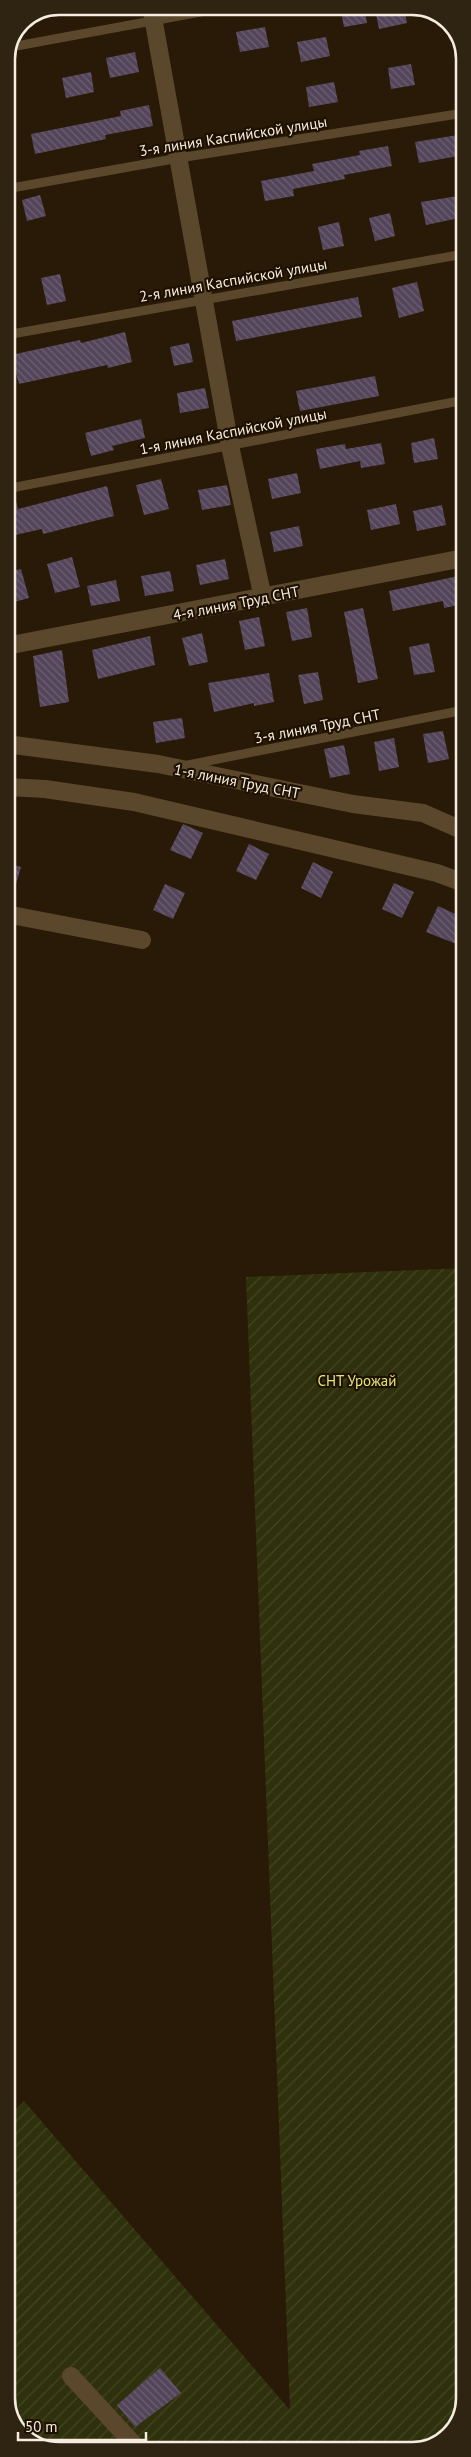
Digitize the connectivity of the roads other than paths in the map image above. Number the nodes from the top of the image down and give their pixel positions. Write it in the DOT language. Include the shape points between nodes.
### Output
graph roads {
  1 [pos="144,15"];
  2 [pos="152,15"];
  3 [pos="17,46"];
  4 [pos="456,113"];
  5 [pos="179,158"];
  6 [pos="15,187"];
  7 [pos="456,255"];
  8 [pos="204,298"];
  9 [pos="15,333"];
  10 [pos="456,402"];
  11 [pos="230,446"];
  12 [pos="15,487"];
  13 [pos="456,560"];
  14 [pos="263,598"];
  15 [pos="15,644"];
  16 [pos="456,712"];
  17 [pos="15,745"];
  18 [pos="174,768"];
  19 [pos="15,787"];
  20 [pos="456,827"];
  21 [pos="456,880"];
  22 [pos="15,916"];
  23 [pos="142,940"];
  24 [pos="70,2376"];
  25 [pos="132,2442"];
  1 -- 3 [label="lane"];
  2 -- 5 [label="street"];
  4 -- 5 [label="lane, 3-я линия Каспийской улицы"];
  5 -- 6 [label="lane, 3-я линия Каспийской улицы"];
  5 -- 8 [label="street"];
  7 -- 8 [label="lane, 2-я линия Каспийской улицы"];
  8 -- 9 [label="lane, 2-я линия Каспийской улицы"];
  8 -- 11 [label="street"];
  10 -- 11 [label="lane, 1-я линия Каспийской улицы"];
  11 -- 12 [label="lane, 1-я линия Каспийской улицы"];
  11 -- 14 [label="street"];
  13 -- 14 [label="street, 4-я линия Труд СНТ"];
  14 -- 15 [label="street, 4-я линия Труд СНТ"];
  16 -- 18 [label="lane, 3-я линия Труд СНТ"];
  17 -- 18 [label="street, 1-я линия Труд СНТ"];
  18 -- 20 [label="street, 1-я линия Труд СНТ" via="353,804 423,813"];
  19 -- 21 [label="street" via="134,802"];
  22 -- 23 [label="street"];
  24 -- 25 [label="street"];
}
